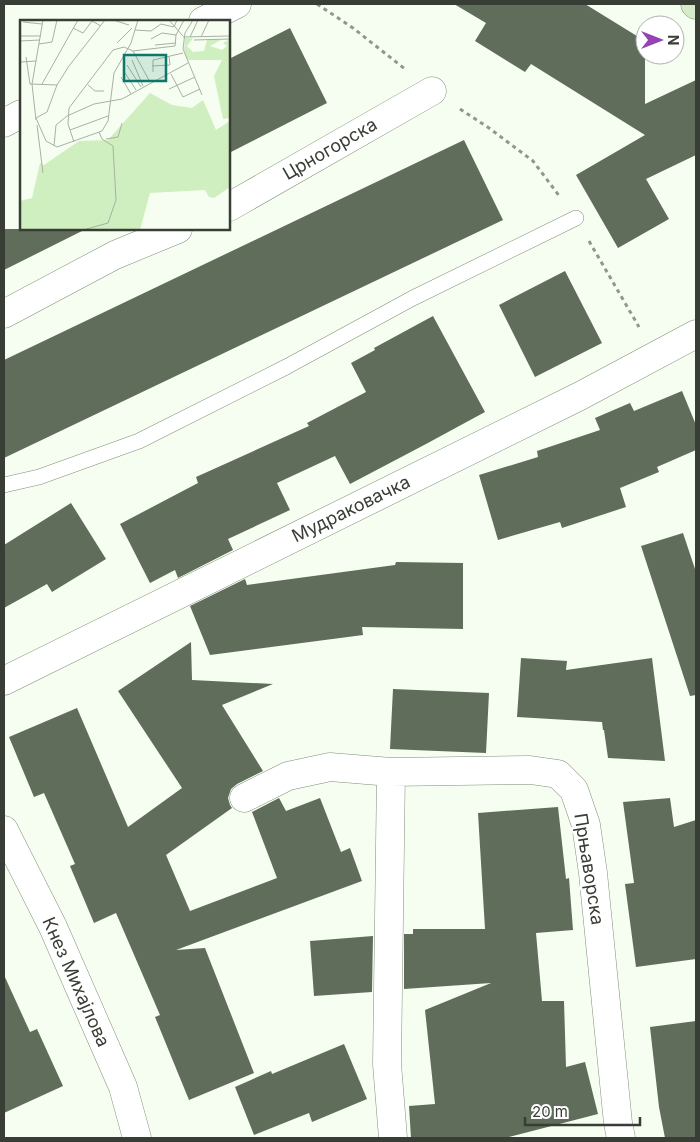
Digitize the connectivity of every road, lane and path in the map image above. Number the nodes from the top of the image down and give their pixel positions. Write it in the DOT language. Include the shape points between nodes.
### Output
graph roads {
  1 [pos="237,4"];
  2 [pos="317,4"];
  3 [pos="204,20"];
  4 [pos="432,91"];
  5 [pos="20,115"];
  6 [pos="4,123"];
  7 [pos="230,207"];
  8 [pos="576,218"];
  9 [pos="176,230"];
  10 [pos="4,314"];
  11 [pos="696,334"];
  12 [pos="4,485"];
  13 [pos="4,681"];
  14 [pos="391,772"];
  15 [pos="244,798"];
  16 [pos="4,830"];
  17 [pos="138,1138"];
  18 [pos="393,1138"];
  19 [pos="621,1138"];
  1 -- 3 [label="street"];
  2 -- 4 [label="path" via="353,28"];
  4 -- 7 [label="street, Црногорска"];
  5 -- 6 [label="street"];
  8 -- 12 [label="lane" via="413,298 139,441 39,477"];
  9 -- 10 [label="street" via="115,255"];
  11 -- 13 [label="street, Мудраковачка" via="580,396"];
  14 -- 15 [label="street, Прњаворска" via="330,767 288,776"];
  14 -- 18 [label="street" via="387,1064"];
  14 -- 19 [label="street, Прњаворска" via="530,770 558,774 574,790 586,825 594,873"];
  16 -- 17 [label="street, Кнез Михајлова" via="53,927 124,1087"];
}
